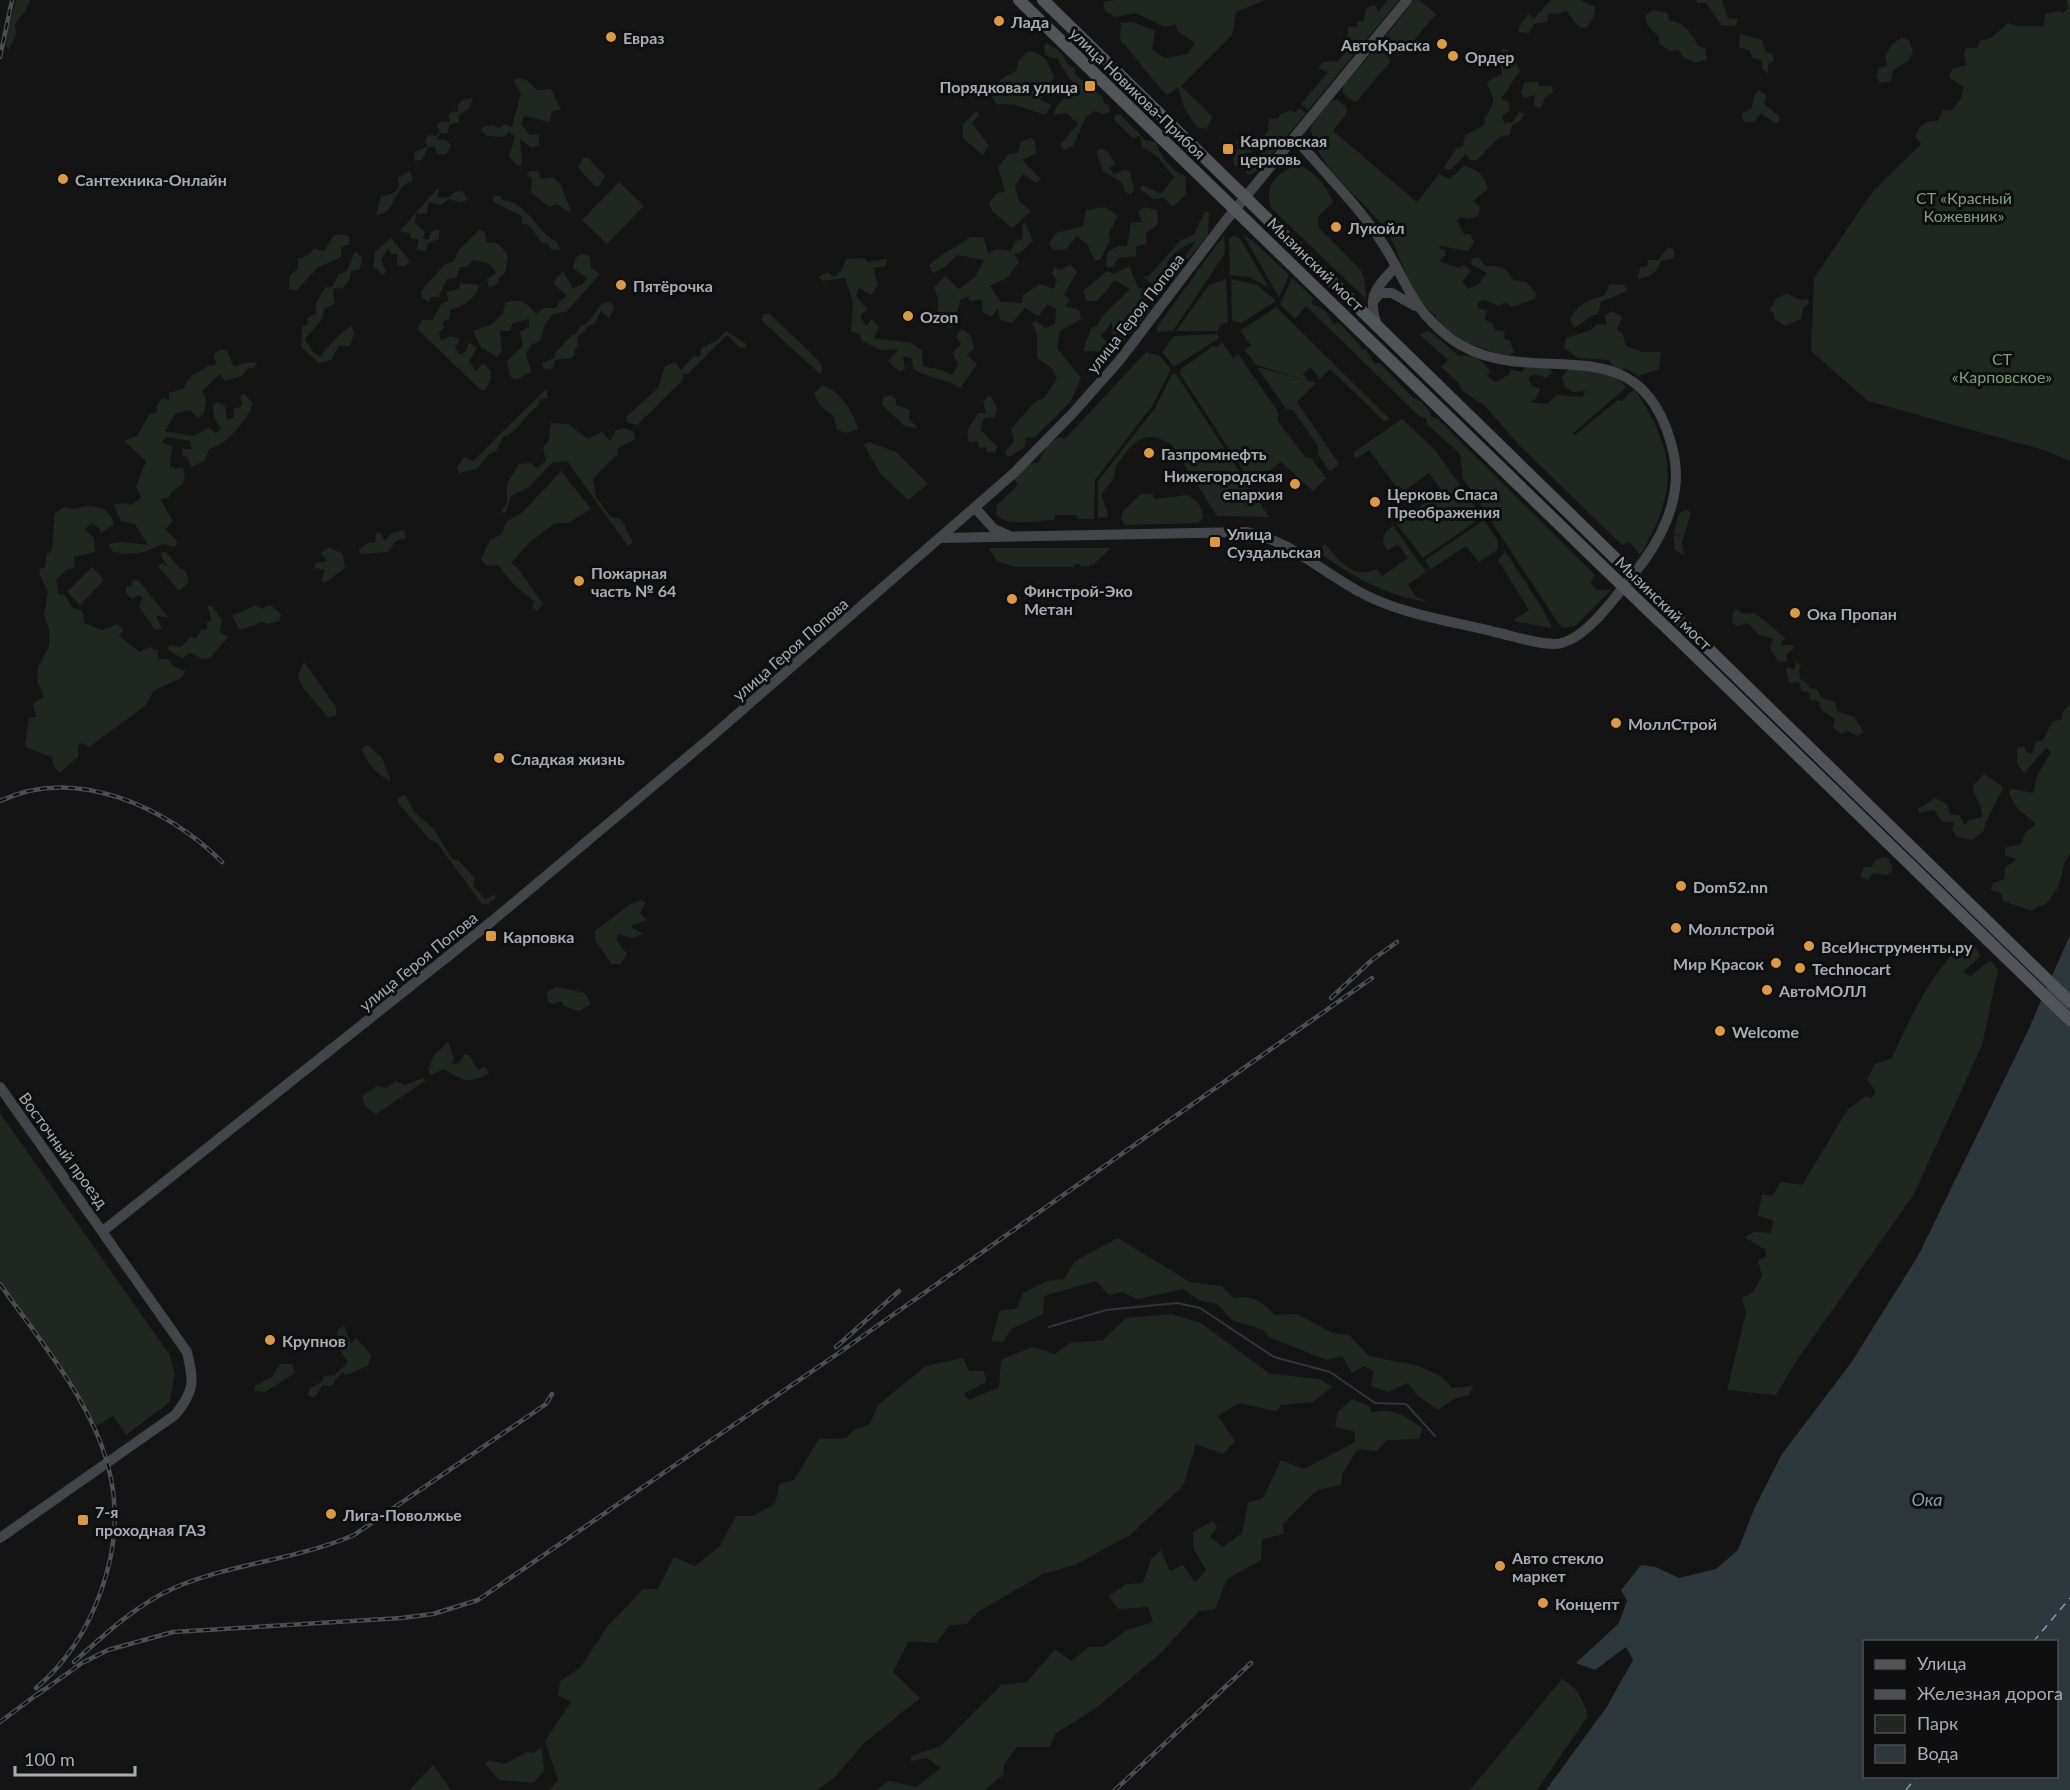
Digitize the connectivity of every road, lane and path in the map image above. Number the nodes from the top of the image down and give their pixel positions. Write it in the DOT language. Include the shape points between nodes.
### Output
graph roads {
  1 [pos="1019,0"];
  2 [pos="1043,0"];
  3 [pos="1407,0"];
  4 [pos="1295,138"];
  5 [pos="1245,198"];
  6 [pos="1235,210"];
  7 [pos="1396,266"];
  8 [pos="1372,303"];
  9 [pos="1416,306"];
  10 [pos="1378,328"];
  11 [pos="975,508"];
  12 [pos="1010,536"];
  13 [pos="940,538"];
  14 [pos="1905,850"];
  15 [pos="2070,1002"];
  16 [pos="2070,1020"];
  17 [pos="0,1087"];
  18 [pos="103,1230"];
  19 [pos="4,1536"];
  1 -- 6 [label="main road, улица Новикова-Прибоя"];
  2 -- 5 [label="main road, улица Новикова-Прибоя"];
  3 -- 4 [label="street, улица Героя Попова"];
  4 -- 5 [label="street, улица Героя Попова"];
  4 -- 7 [label="street" via="1370,227"];
  5 -- 6 [label="street, улица Героя Попова"];
  5 -- 10 [label="main road, Мызинский мост"];
  6 -- 11 [label="street, улица Героя Попова" via="1099,384 1045,443"];
  6 -- 14 [label="main road, Мызинский мост, bridge" via="1675,636"];
  7 -- 8 [label="street" via="1373,293"];
  7 -- 9 [label="street"];
  8 -- 9 [label="street" via="1380,293 1392,293"];
  8 -- 10 [label="street"];
  9 -- 12 [label="street" via="1454,340 1480,353 1510,361 1572,363 1620,373 1645,392 1662,418 1671,442 1676,492 1661,534 1645,561 1602,612 1566,642 1518,638 1382,603 1280,542 1246,532"];
  10 -- 14 [label="main road, Мызинский мост, bridge" via="1686,627"];
  11 -- 12 [label="street" via="994,529"];
  11 -- 13 [label="street, улица Героя Попова"];
  12 -- 13 [label="street"];
  13 -- 18 [label="street, улица Героя Попова" via="491,922"];
  14 -- 15 [label="main road, Мызинский мост"];
  14 -- 16 [label="main road, Мызинский мост"];
  17 -- 18 [label="street, Восточный проезд"];
  18 -- 19 [label="street, Восточный проезд" via="187,1352 193,1378 190,1396 176,1415"];
}
